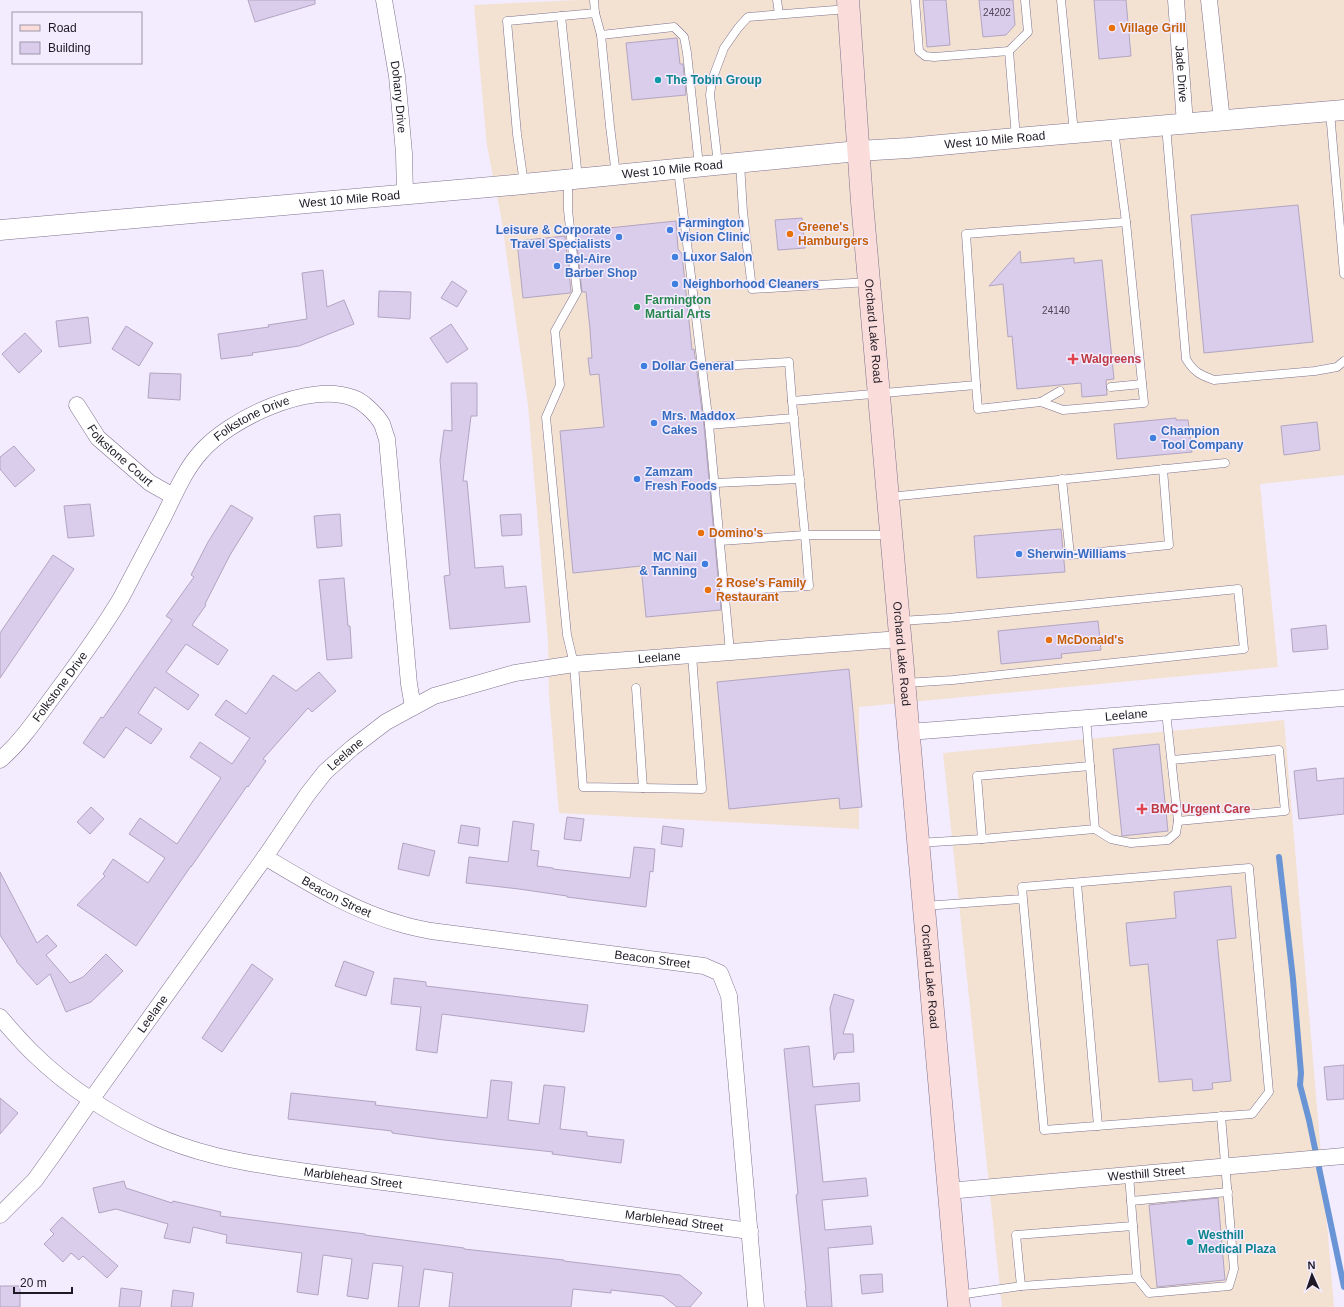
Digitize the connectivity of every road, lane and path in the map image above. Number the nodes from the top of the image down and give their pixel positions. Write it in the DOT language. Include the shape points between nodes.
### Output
graph roads {
  1 [pos="384,0"];
  2 [pos="594,0"];
  3 [pos="777,0"];
  4 [pos="915,0"];
  5 [pos="1025,0"];
  6 [pos="1061,0"];
  7 [pos="1176,0"];
  8 [pos="1209,0"];
  9 [pos="848,5"];
  10 [pos="595,13"];
  11 [pos="779,14"];
  12 [pos="562,16"];
  13 [pos="601,35"];
  14 [pos="1009,51"];
  15 [pos="1337,111"];
  16 [pos="1222,121"];
  17 [pos="1175,125"];
  18 [pos="1114,130"];
  19 [pos="1074,134"];
  20 [pos="1016,138"];
  21 [pos="858,151"];
  22 [pos="740,163"];
  23 [pos="709,165"];
  24 [pos="678,168"];
  25 [pos="616,175"];
  26 [pos="573,179"];
  27 [pos="524,184"];
  28 [pos="405,195"];
  29 [pos="1126,222"];
  30 [pos="0,230"];
  31 [pos="1344,274"];
  32 [pos="870,282"];
  33 [pos="1344,361"];
  34 [pos="702,367"];
  35 [pos="976,384"];
  36 [pos="1142,384"];
  37 [pos="1111,387"];
  38 [pos="1060,391"];
  39 [pos="880,394"];
  40 [pos="792,401"];
  41 [pos="1041,402"];
  42 [pos="76,405"];
  43 [pos="794,418"];
  44 [pos="709,424"];
  45 [pos="1225,463"];
  46 [pos="1163,469"];
  47 [pos="800,479"];
  48 [pos="1062,479"];
  49 [pos="715,483"];
  50 [pos="173,496"];
  51 [pos="888,497"];
  52 [pos="805,535"];
  53 [pos="891,535"];
  54 [pos="720,541"];
  55 [pos="724,591"];
  56 [pos="900,630"];
  57 [pos="730,652"];
  58 [pos="692,655"];
  59 [pos="574,664"];
  60 [pos="904,684"];
  61 [pos="636,688"];
  62 [pos="1344,698"];
  63 [pos="413,707"];
  64 [pos="1166,712"];
  65 [pos="1086,718"];
  66 [pos="909,732"];
  67 [pos="0,760"];
  68 [pos="1172,760"];
  69 [pos="1090,766"];
  70 [pos="643,788"];
  71 [pos="1178,821"];
  72 [pos="1095,829"];
  73 [pos="982,839"];
  74 [pos="918,843"];
  75 [pos="264,857"];
  76 [pos="1077,883"];
  77 [pos="1023,899"];
  78 [pos="923,906"];
  79 [pos="0,1018"];
  80 [pos="91,1100"];
  81 [pos="1221,1116"];
  82 [pos="1098,1126"];
  83 [pos="1344,1156"];
  84 [pos="1225,1166"];
  85 [pos="1130,1175"];
  86 [pos="948,1191"];
  87 [pos="1228,1192"];
  88 [pos="1131,1200"];
  89 [pos="0,1215"];
  90 [pos="1133,1226"];
  91 [pos="750,1231"];
  92 [pos="1137,1278"];
  93 [pos="1021,1286"];
  94 [pos="959,1301"];
  95 [pos="756,1307"];
  1 -- 28 [label="street, Dohany Drive" via="397,76"];
  2 -- 10 [label="lane"];
  3 -- 11 [label="lane"];
  4 -- 14 [label="lane" via="919,51 925,56"];
  5 -- 14 [label="lane" via="1028,32"];
  6 -- 19 [label="lane"];
  7 -- 17 [label="street, Jade Drive"];
  8 -- 16 [label="street"];
  9 -- 11 [label="lane"];
  9 -- 21 [label="main road, Orchard Lake Road"];
  10 -- 12 [label="lane"];
  10 -- 13 [label="lane"];
  11 -- 23 [label="lane" via="748,17 724,48 712,80 710,95"];
  12 -- 26 [label="lane"];
  12 -- 27 [label="lane" via="507,21"];
  13 -- 23 [label="lane" via="674,28 684,37"];
  13 -- 25 [label="lane"];
  14 -- 20 [label="lane"];
  15 -- 16 [label="street, West 10 Mile Road"];
  15 -- 31 [label="lane"];
  16 -- 17 [label="street, West 10 Mile Road"];
  17 -- 18 [label="street, West 10 Mile Road"];
  17 -- 33 [label="lane" via="1186,359 1190,367 1200,376 1214,380 1315,371 1337,366"];
  18 -- 19 [label="street, West 10 Mile Road"];
  18 -- 29 [label="lane"];
  19 -- 20 [label="street, West 10 Mile Road"];
  20 -- 21 [label="street, West 10 Mile Road"];
  21 -- 22 [label="street, West 10 Mile Road"];
  21 -- 32 [label="main road, Orchard Lake Road"];
  22 -- 23 [label="street, West 10 Mile Road"];
  22 -- 32 [label="lane" via="752,290"];
  23 -- 24 [label="street, West 10 Mile Road"];
  24 -- 25 [label="street, West 10 Mile Road"];
  24 -- 34 [label="lane"];
  25 -- 26 [label="street, West 10 Mile Road"];
  26 -- 27 [label="street, West 10 Mile Road"];
  26 -- 59 [label="lane" via="568,210 577,292 555,331 560,385 546,417 567,635"];
  27 -- 28 [label="street, West 10 Mile Road"];
  28 -- 30 [label="street, West 10 Mile Road"];
  29 -- 35 [label="lane" via="966,234"];
  29 -- 36 [label="lane"];
  32 -- 39 [label="main road, Orchard Lake Road"];
  34 -- 40 [label="lane" via="789,362"];
  34 -- 44 [label="lane"];
  35 -- 39 [label="lane"];
  35 -- 41 [label="lane" via="978,409"];
  36 -- 37 [label="lane"];
  36 -- 41 [label="lane" via="1144,403 1063,410"];
  38 -- 41 [label="lane"];
  39 -- 40 [label="lane"];
  39 -- 51 [label="main road, Orchard Lake Road"];
  40 -- 43 [label="lane"];
  42 -- 50 [label="street, Folkstone Court" via="98,438 150,483"];
  43 -- 44 [label="lane"];
  43 -- 47 [label="lane"];
  44 -- 49 [label="lane"];
  45 -- 46 [label="lane"];
  46 -- 48 [label="lane"];
  46 -- 48 [label="lane" via="1169,545 1070,555"];
  47 -- 49 [label="lane"];
  47 -- 52 [label="lane"];
  48 -- 51 [label="lane"];
  49 -- 54 [label="lane"];
  50 -- 63 [label="street, Folkstone Drive" via="200,452 229,428 266,408 309,396 334,394 354,398 367,406 381,423 387,438"];
  50 -- 67 [label="street, Folkstone Drive" via="120,599 47,704"];
  51 -- 53 [label="main road, Orchard Lake Road"];
  52 -- 53 [label="lane"];
  52 -- 54 [label="lane"];
  52 -- 55 [label="lane" via="809,586"];
  53 -- 56 [label="main road, Orchard Lake Road"];
  54 -- 55 [label="lane"];
  55 -- 57 [label="lane"];
  56 -- 57 [label="street, Leelane"];
  56 -- 60 [label="main road, Orchard Lake Road"];
  56 -- 60 [label="lane" via="948,618 1238,590 1244,649"];
  57 -- 58 [label="street, Leelane"];
  58 -- 59 [label="street, Leelane"];
  58 -- 70 [label="lane" via="702,789"];
  59 -- 63 [label="street, Leelane" via="515,673 434,696"];
  59 -- 70 [label="lane" via="583,787"];
  60 -- 66 [label="main road, Orchard Lake Road"];
  61 -- 70 [label="lane"];
  62 -- 64 [label="street, Leelane"];
  63 -- 75 [label="street, Leelane" via="386,722 325,772"];
  64 -- 65 [label="street, Leelane"];
  64 -- 68 [label="lane"];
  65 -- 66 [label="street, Leelane"];
  65 -- 69 [label="lane"];
  66 -- 74 [label="main road, Orchard Lake Road"];
  68 -- 71 [label="lane"];
  68 -- 71 [label="lane" via="1279,750 1285,811"];
  69 -- 72 [label="lane"];
  69 -- 73 [label="lane" via="977,776"];
  71 -- 72 [label="lane" via="1176,833 1168,840 1160,841 1131,843 1111,839"];
  72 -- 73 [label="lane"];
  73 -- 74 [label="lane"];
  74 -- 78 [label="main road, Orchard Lake Road"];
  75 -- 80 [label="street, Leelane"];
  75 -- 91 [label="street, Beacon Street" via="355,907 400,924 438,932 704,966 720,973 729,996"];
  76 -- 77 [label="lane" via="1022,887"];
  76 -- 81 [label="lane" via="1249,868 1269,1092 1252,1114"];
  76 -- 82 [label="lane"];
  77 -- 78 [label="lane"];
  77 -- 82 [label="lane" via="1044,1130"];
  78 -- 86 [label="main road, Orchard Lake Road"];
  79 -- 80 [label="street, Marblehead Street" via="36,1056"];
  80 -- 89 [label="street, Leelane" via="35,1180"];
  80 -- 91 [label="street, Marblehead Street" via="153,1134 182,1146 230,1160 310,1173"];
  81 -- 82 [label="lane"];
  81 -- 84 [label="lane"];
  83 -- 84 [label="street, Westhill Street"];
  84 -- 85 [label="street, Westhill Street"];
  84 -- 87 [label="lane"];
  85 -- 86 [label="street, Westhill Street"];
  85 -- 88 [label="lane"];
  86 -- 94 [label="main road, Orchard Lake Road"];
  87 -- 88 [label="lane"];
  87 -- 92 [label="lane" via="1234,1269 1229,1286 1149,1293"];
  88 -- 90 [label="lane"];
  90 -- 92 [label="lane"];
  90 -- 93 [label="lane" via="1016,1235"];
  91 -- 95 [label="street, Beacon Street"];
  92 -- 93 [label="lane"];
  93 -- 94 [label="lane"];
}
